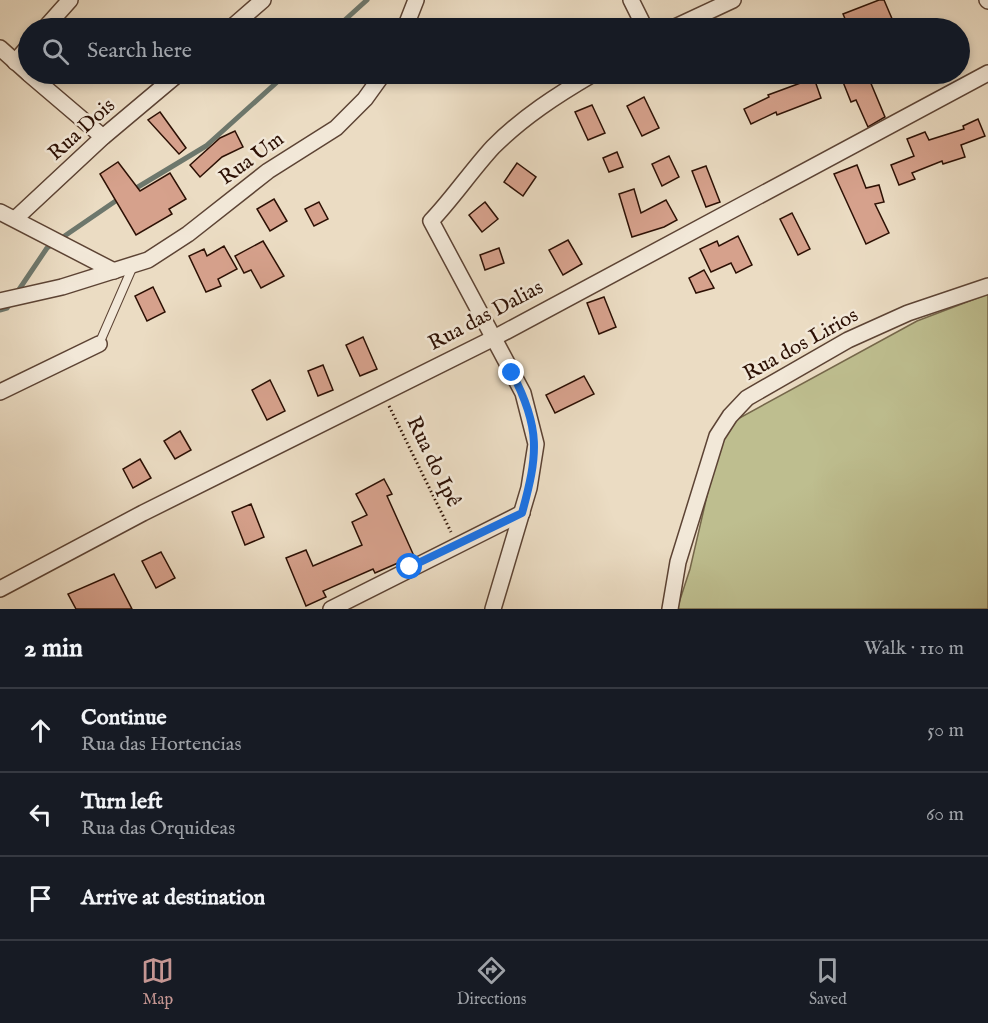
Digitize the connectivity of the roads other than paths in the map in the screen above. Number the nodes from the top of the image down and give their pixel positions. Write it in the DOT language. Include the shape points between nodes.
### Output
graph roads {
  1 [pos="70,0"];
  2 [pos="263,0"];
  3 [pos="416,0"];
  4 [pos="631,0"];
  5 [pos="733,0"];
  6 [pos="54,18"];
  7 [pos="242,18"];
  8 [pos="409,18"];
  9 [pos="640,18"];
  10 [pos="694,18"];
  11 [pos="0,48"];
  12 [pos="18,59"];
  13 [pos="15,62"];
  14 [pos="18,64"];
  15 [pos="988,73"];
  16 [pos="970,83"];
  17 [pos="42,84"];
  18 [pos="166,84"];
  19 [pos="376,84"];
  20 [pos="576,84"];
  21 [pos="967,84"];
  22 [pos="103,137"];
  23 [pos="0,212"];
  24 [pos="15,219"];
  25 [pos="134,264"];
  26 [pos="114,271"];
  27 [pos="988,286"];
  28 [pos="11,299"];
  29 [pos="492,339"];
  30 [pos="99,345"];
  31 [pos="0,392"];
  32 [pos="522,513"];
  33 [pos="0,589"];
  34 [pos="331,609"];
  35 [pos="493,609"];
  36 [pos="670,609"];
  1 -- 6 [label="street"];
  2 -- 7 [label="street"];
  3 -- 8 [label="street"];
  4 -- 9 [label="street"];
  5 -- 10 [label="street"];
  11 -- 13 [label="street"];
  12 -- 13 [label="street"];
  13 -- 14 [label="street"];
  15 -- 16 [label="street, Rua das Dalias"];
  17 -- 22 [label="street"];
  18 -- 22 [label="street, Rua Dois"];
  19 -- 25 [label="street, Rua Um" via="336,128 267,171 188,234 148,260"];
  20 -- 29 [label="street" via="548,100 493,148 431,221"];
  21 -- 29 [label="street, Rua das Dalias"];
  22 -- 24 [label="street, Rua Dois"];
  23 -- 24 [label="street"];
  24 -- 26 [label="street"];
  25 -- 26 [label="street, Rua Um"];
  25 -- 30 [label="lane"];
  26 -- 28 [label="street, Rua Um"];
  27 -- 36 [label="street, Rua dos Lirios" via="908,313 848,340 747,398 717,436 678,562"];
  29 -- 32 [label="street" via="523,393 536,444"];
  29 -- 33 [label="street, Rua das Dalias"];
  30 -- 31 [label="street"];
  32 -- 34 [label="street"];
  32 -- 35 [label="street"];
}
